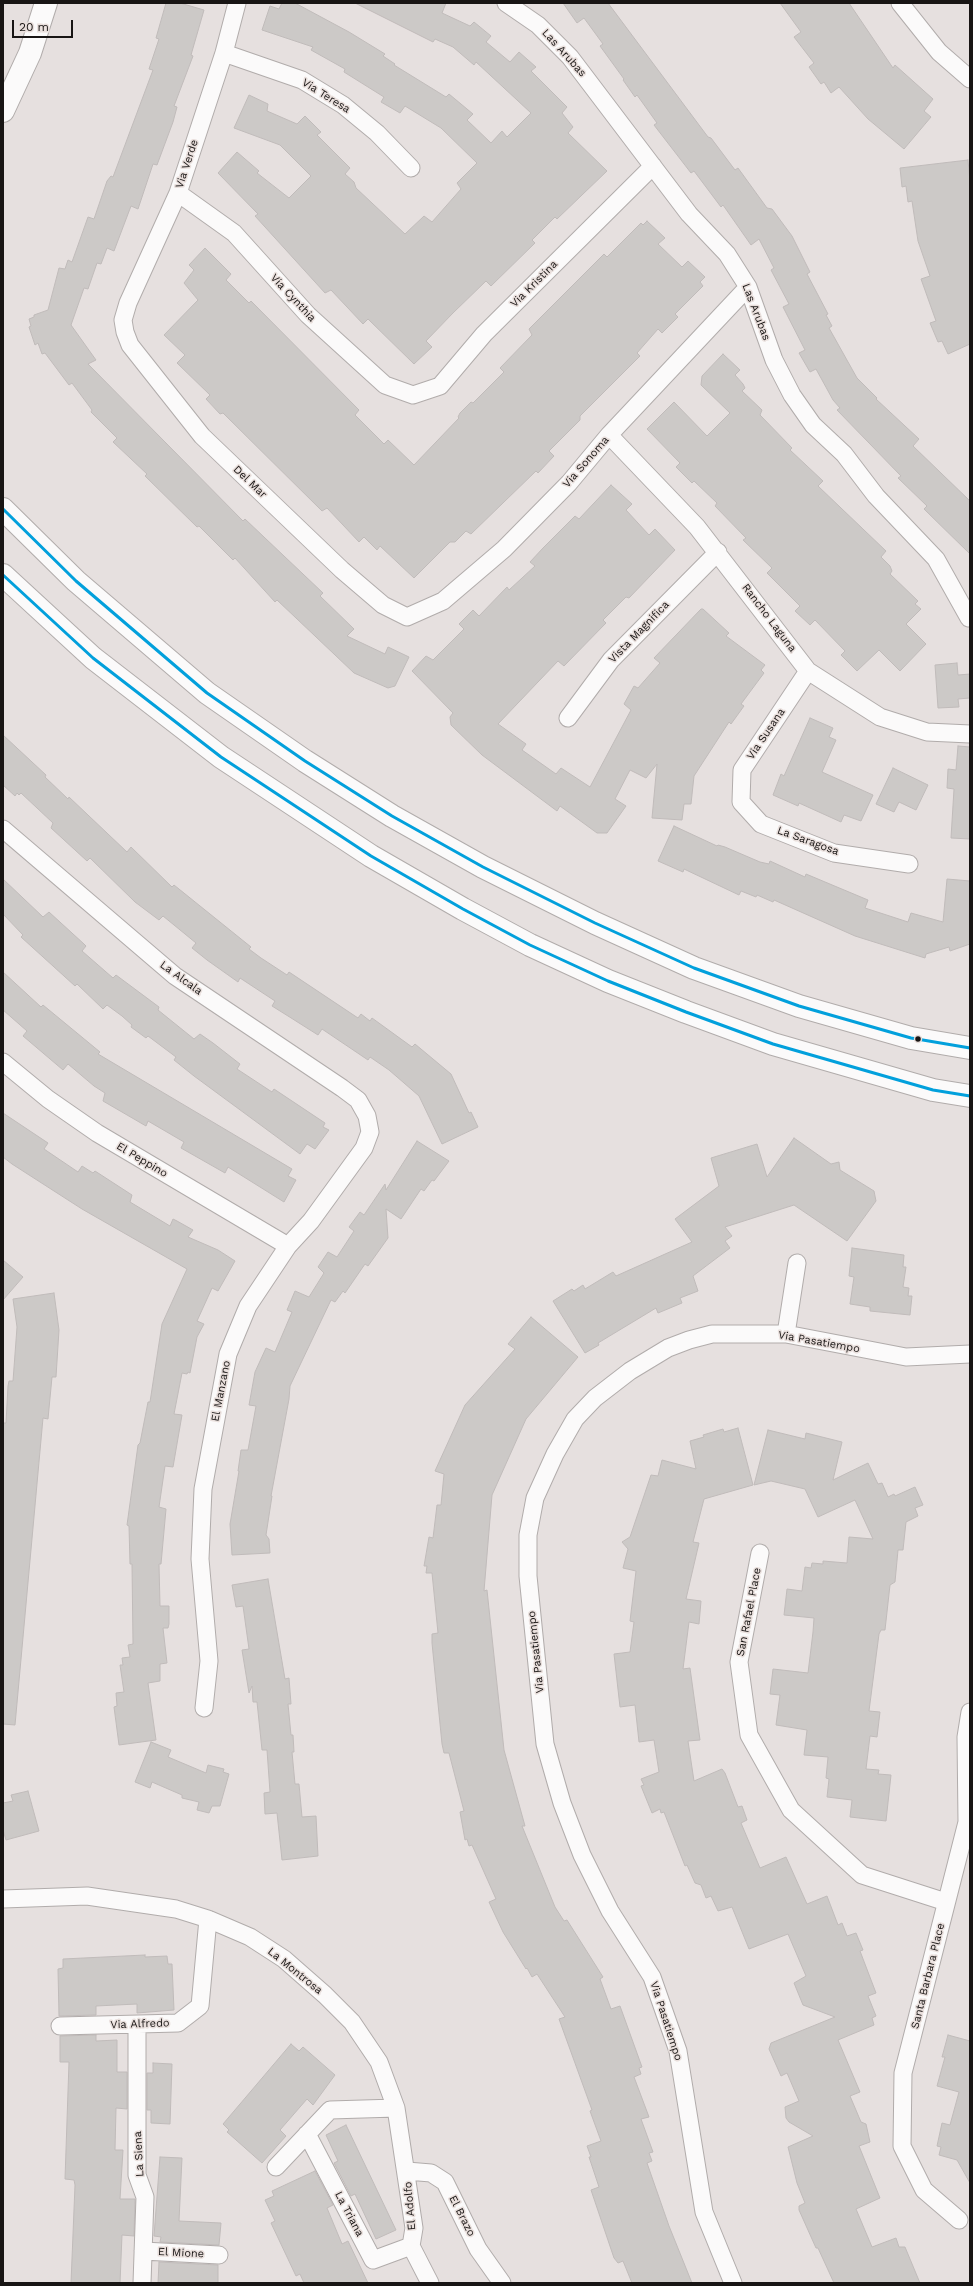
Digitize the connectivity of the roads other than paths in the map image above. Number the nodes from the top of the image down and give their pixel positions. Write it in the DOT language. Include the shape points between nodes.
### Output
graph roads {
  1 [pos="46,3"];
  2 [pos="237,3"];
  3 [pos="506,3"];
  4 [pos="900,3"];
  5 [pos="224,53"];
  6 [pos="970,79"];
  7 [pos="3,111"];
  8 [pos="653,166"];
  9 [pos="411,168"];
  10 [pos="178,193"];
  11 [pos="748,288"];
  12 [pos="123,320"];
  13 [pos="413,395"];
  14 [pos="609,435"];
  15 [pos="3,509"];
  16 [pos="718,552"];
  17 [pos="3,575"];
  18 [pos="407,617"];
  19 [pos="969,618"];
  20 [pos="808,671"];
  21 [pos="568,718"];
  22 [pos="970,734"];
  23 [pos="740,802"];
  24 [pos="3,829"];
  25 [pos="909,864"];
  26 [pos="970,1048"];
  27 [pos="3,1062"];
  28 [pos="970,1096"];
  29 [pos="367,1116"];
  30 [pos="288,1246"];
  31 [pos="797,1263"];
  32 [pos="786,1334"];
  33 [pos="970,1354"];
  34 [pos="760,1553"];
  35 [pos="204,1708"];
  36 [pos="970,1712"];
  37 [pos="3,1899"];
  38 [pos="946,1902"];
  39 [pos="208,1919"];
  40 [pos="138,2025"];
  41 [pos="60,2026"];
  42 [pos="396,2108"];
  43 [pos="307,2134"];
  44 [pos="276,2167"];
  45 [pos="407,2172"];
  46 [pos="959,2220"];
  47 [pos="411,2246"];
  48 [pos="143,2251"];
  49 [pos="219,2255"];
  50 [pos="142,2283"];
  51 [pos="430,2283"];
  52 [pos="502,2283"];
  53 [pos="733,2283"];
  1 -- 7 [label="main road" via="30,53"];
  2 -- 5 [label="street, Via Verde"];
  3 -- 8 [label="street, Las Arubas" via="538,25 570,57"];
  4 -- 6 [label="street" via="939,52"];
  5 -- 9 [label="street, Via Teresa" via="302,80 343,105 377,133"];
  5 -- 10 [label="street, Via Verde"];
  8 -- 11 [label="street, Las Arubas" via="689,214 727,254"];
  8 -- 13 [label="street, Via Kristina" via="484,334 440,386"];
  10 -- 12 [label="street, Via Verde" via="128,303"];
  10 -- 13 [label="street, Via Cynthia" via="234,233 308,315 385,385"];
  11 -- 14 [label="street, Via Sonoma"];
  11 -- 19 [label="street, Las Arubas" via="774,360 792,395 813,425 844,454 876,496 936,559"];
  12 -- 18 [label="street, Del Mar" via="130,344 202,436 342,570 383,605"];
  14 -- 16 [label="street, Rancho Laguna"];
  14 -- 18 [label="street, Via Sonoma" via="569,482 504,548 443,601"];
  15 -- 26 [label="main road" via="76,581 207,693 392,816 476,863 595,923 694,968 798,1006 911,1038"];
  16 -- 20 [label="street, Rancho Laguna"];
  16 -- 21 [label="street, Vista Magnifica" via="611,660"];
  17 -- 28 [label="main road" via="93,658 221,758 371,856 462,909 530,945 608,981 686,1012 773,1044 933,1090"];
  20 -- 22 [label="street, Rancho Laguna" via="880,717 927,732"];
  20 -- 23 [label="street, Via Susana" via="742,770"];
  23 -- 25 [label="street, La Saragosa" via="761,824 834,852"];
  24 -- 29 [label="street, La Alcala" via="175,976 342,1088 358,1100"];
  27 -- 30 [label="street, El Peppino" via="48,1099 96,1133"];
  29 -- 30 [label="street, El Manzano" via="370,1132 364,1148 312,1221"];
  30 -- 35 [label="street, El Manzano" via="248,1306 228,1354 203,1489 200,1559 209,1661"];
  31 -- 32 [label="street"];
  32 -- 33 [label="street, Via Pasatiempo" via="906,1357"];
  32 -- 53 [label="street, Via Pasatiempo" via="712,1334 689,1340 662,1352 630,1371 596,1398 575,1419 555,1454 535,1498 528,1535 528,1576 545,1744 562,1803 582,1855 610,1911 652,1977 668,2021 678,2051 704,2212"];
  34 -- 38 [label="street, San Rafael Place" via="739,1662 749,1736 791,1810 862,1875"];
  36 -- 38 [label="street, Santa Barbara Place" via="966,1737 967,1822"];
  37 -- 39 [label="street, La Montrosa" via="87,1896 176,1909"];
  38 -- 46 [label="street, Santa Barbara Place" via="904,2073 902,2146 924,2190"];
  39 -- 40 [label="street, Via Alfredo" via="200,2006 178,2023"];
  39 -- 42 [label="street, La Montrosa" via="250,1937 284,1959 352,2022 379,2062"];
  40 -- 41 [label="street, Via Alfredo"];
  40 -- 48 [label="street, La Siena" via="137,2175 145,2197"];
  42 -- 43 [label="street" via="330,2110"];
  42 -- 45 [label="street, La Montrosa"];
  43 -- 44 [label="street"];
  43 -- 47 [label="street, La Triana" via="374,2260"];
  45 -- 47 [label="street, El Adolfo" via="414,2228"];
  45 -- 52 [label="street, El Brazo" via="431,2173 445,2182 478,2249"];
  47 -- 51 [label="street, El Adolfo"];
  48 -- 49 [label="street, El Mione"];
  48 -- 50 [label="street, La Siena"];
}
